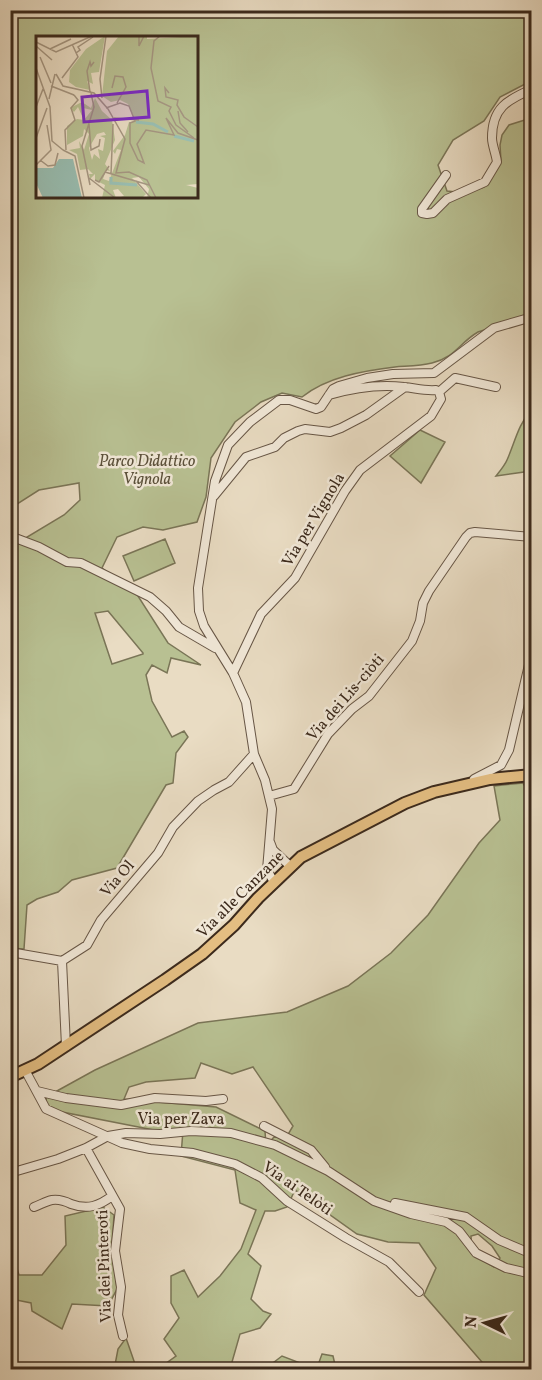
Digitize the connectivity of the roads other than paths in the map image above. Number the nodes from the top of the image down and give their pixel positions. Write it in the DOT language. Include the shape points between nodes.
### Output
graph roads {
  1 [pos="531,89"];
  2 [pos="446,175"];
  3 [pos="531,317"];
  4 [pos="405,387"];
  5 [pos="496,387"];
  6 [pos="439,392"];
  7 [pos="329,395"];
  8 [pos="211,500"];
  9 [pos="10,536"];
  10 [pos="531,537"];
  11 [pos="219,651"];
  12 [pos="531,652"];
  13 [pos="233,673"];
  14 [pos="254,754"];
  15 [pos="531,775"];
  16 [pos="462,785"];
  17 [pos="269,796"];
  18 [pos="270,840"];
  19 [pos="290,866"];
  20 [pos="274,882"];
  21 [pos="10,952"];
  22 [pos="63,961"];
  23 [pos="66,1046"];
  24 [pos="26,1070"];
  25 [pos="10,1077"];
  26 [pos="37,1091"];
  27 [pos="223,1099"];
  28 [pos="264,1126"];
  29 [pos="108,1136"];
  30 [pos="86,1148"];
  31 [pos="328,1171"];
  32 [pos="10,1173"];
  33 [pos="112,1196"];
  34 [pos="381,1202"];
  35 [pos="34,1207"];
  36 [pos="531,1254"];
  37 [pos="531,1274"];
  38 [pos="419,1292"];
  39 [pos="123,1336"];
  1 -- 2 [label="street" via="504,103 498,113 492,140 497,162 485,182 447,199 433,213 422,213"];
  3 -- 7 [label="street" via="494,328 434,373 367,378 339,386"];
  4 -- 6 [label="street"];
  4 -- 7 [label="street" via="353,388"];
  4 -- 8 [label="street" via="341,428 330,432 298,431 275,447 246,457"];
  5 -- 6 [label="street" via="455,378"];
  6 -- 13 [label="street, Via per Vignola" via="441,399 431,416 360,470 295,578 261,614"];
  7 -- 8 [label="street" via="316,409 279,400 250,422 223,453"];
  8 -- 11 [label="street" via="198,588 199,611"];
  9 -- 11 [label="street" via="67,562 81,563 150,597 179,627"];
  10 -- 17 [label="street, Via dei Lis-ciòti" via="470,533 429,591 412,641 383,680 328,734 294,789"];
  11 -- 13 [label="street"];
  12 -- 16 [label="street" via="505,758 501,765"];
  13 -- 14 [label="street" via="246,702"];
  14 -- 17 [label="street"];
  14 -- 22 [label="street, Via Ol" via="229,782 198,801 173,827 158,853 100,920 87,945"];
  15 -- 16 [label="main road, Via alle Canzane"];
  16 -- 19 [label="main road, Via alle Canzane" via="405,803 313,849"];
  17 -- 18 [label="street"];
  18 -- 19 [label="street" via="273,850"];
  18 -- 20 [label="street" via="267,870"];
  19 -- 20 [label="main road, Via alle Canzane"];
  20 -- 23 [label="main road, Via alle Canzane" via="202,954"];
  21 -- 22 [label="street"];
  22 -- 23 [label="street"];
  23 -- 24 [label="main road, Via alle Canzane"];
  24 -- 25 [label="main road, Via alle Canzane"];
  24 -- 26 [label="street, Via ai Telòti"];
  26 -- 27 [label="street" via="122,1104 155,1098"];
  26 -- 29 [label="street, Via ai Telòti" via="46,1109"];
  28 -- 31 [label="street" via="311,1150"];
  29 -- 30 [label="street"];
  29 -- 31 [label="street, Via per Zava" via="231,1133 275,1145"];
  29 -- 38 [label="street, Via ai Telòti" via="122,1143 193,1153 235,1164 262,1178 287,1201 389,1262"];
  30 -- 32 [label="street"];
  30 -- 33 [label="street, Via dei Pinteroti"];
  31 -- 34 [label="street, Via per Zava"];
  33 -- 35 [label="street, Via dei Pinteroti" via="89,1208 61,1200"];
  33 -- 39 [label="street, Via dei Pinteroti" via="120,1209 115,1251 121,1287 118,1315"];
  34 -- 36 [label="street" via="466,1217 499,1240"];
  34 -- 37 [label="street" via="446,1222 459,1231 476,1253 506,1268"];
}
